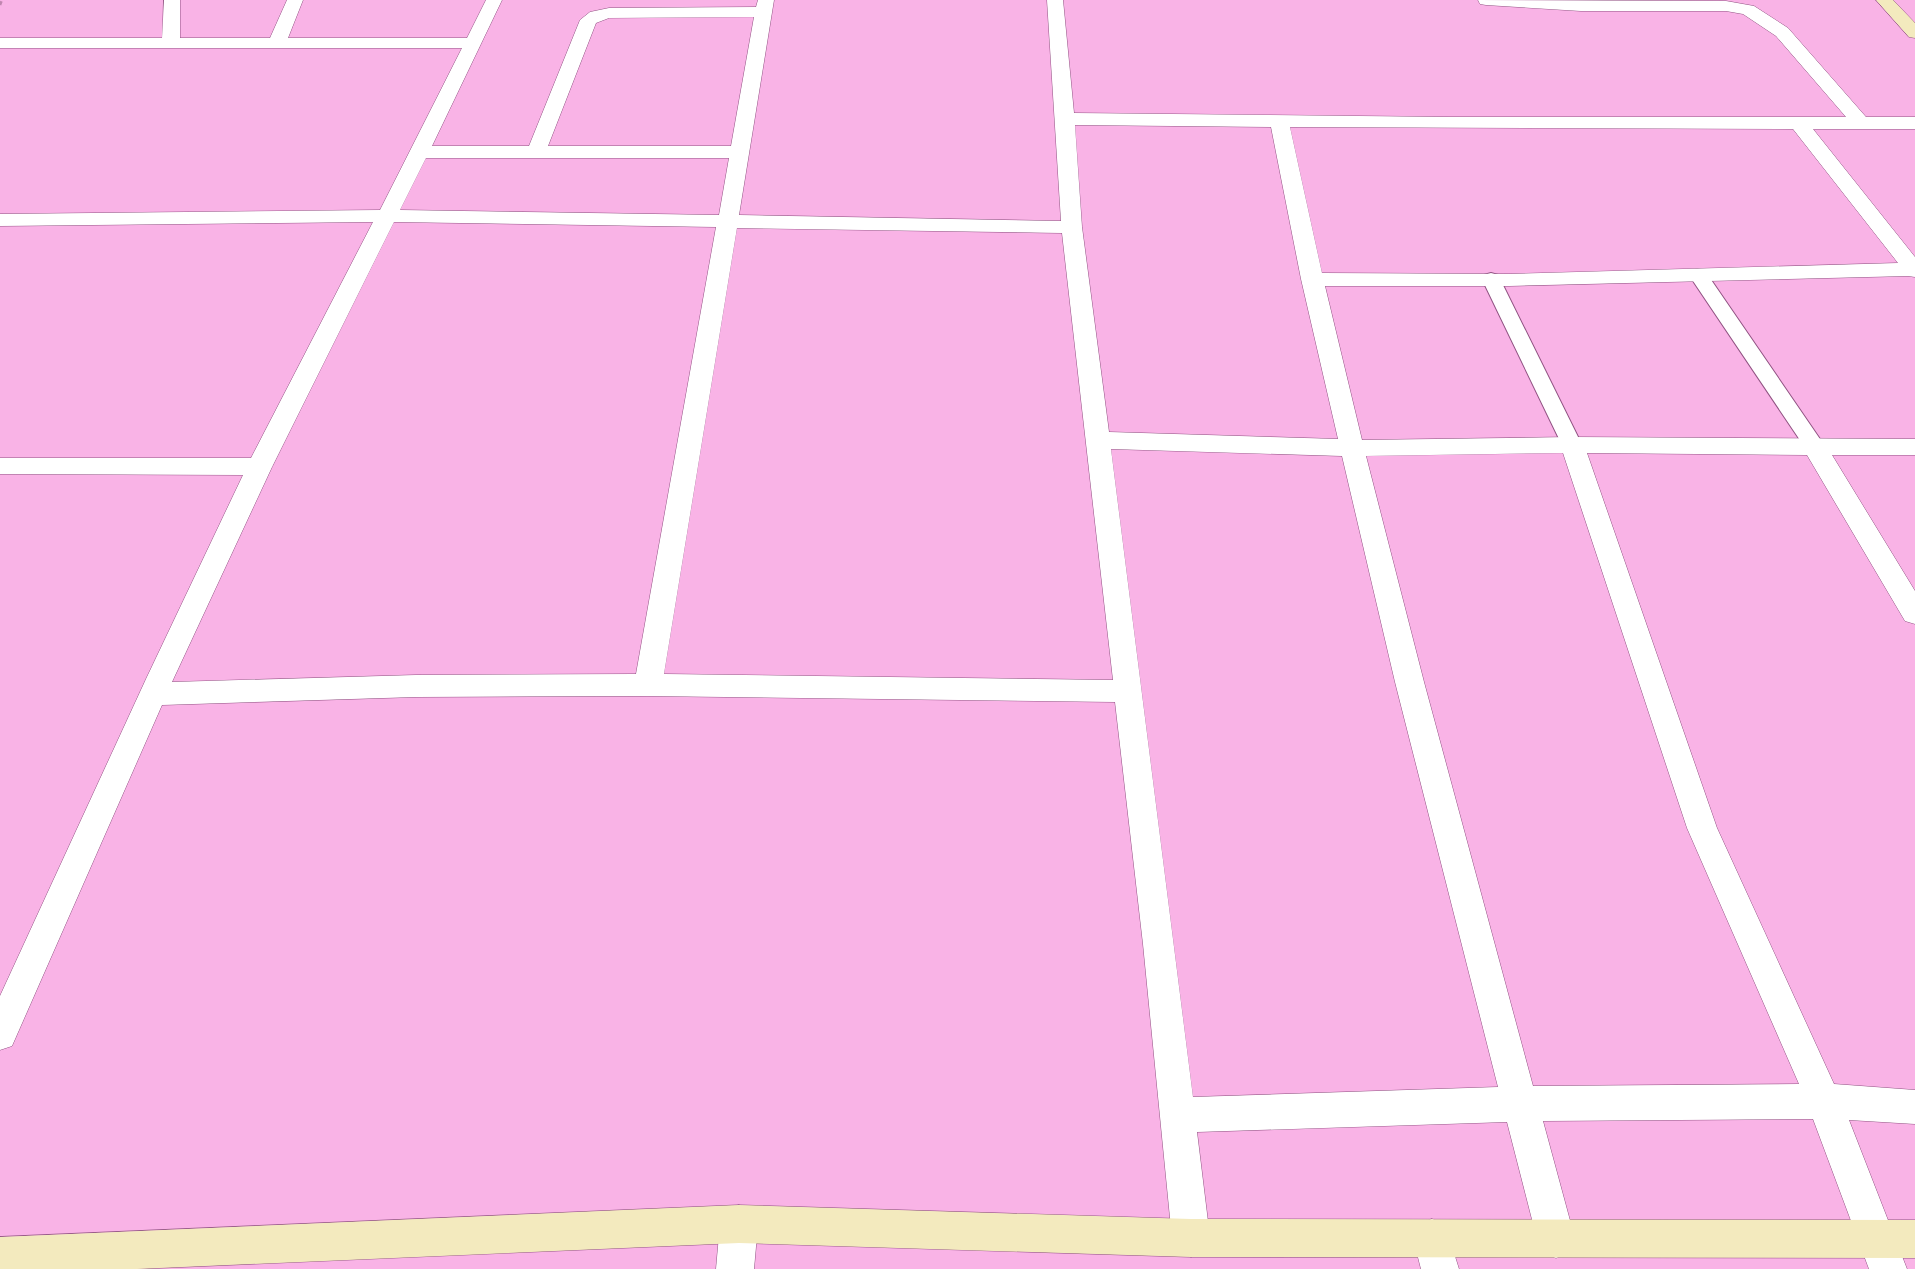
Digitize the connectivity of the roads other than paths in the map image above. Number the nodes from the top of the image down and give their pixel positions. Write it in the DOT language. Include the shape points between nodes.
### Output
graph roads {
  1 [pos="172,0"];
  2 [pos="295,0"];
  3 [pos="494,0"];
  4 [pos="1055,0"];
  5 [pos="1486,0"];
  6 [pos="1884,0"];
  7 [pos="1579,3"];
  8 [pos="765,6"];
  9 [pos="1915,33"];
  10 [pos="0,43"];
  11 [pos="171,43"];
  12 [pos="277,43"];
  13 [pos="474,43"];
  14 [pos="1065,119"];
  15 [pos="1279,121"];
  16 [pos="1915,123"];
  17 [pos="1862,124"];
  18 [pos="1800,125"];
  19 [pos="420,152"];
  20 [pos="740,152"];
  21 [pos="536,153"];
  22 [pos="386,216"];
  23 [pos="0,220"];
  24 [pos="729,222"];
  25 [pos="1072,227"];
  26 [pos="1914,270"];
  27 [pos="1698,275"];
  28 [pos="1312,279"];
  29 [pos="1491,280"];
  30 [pos="1097,440"];
  31 [pos="1572,445"];
  32 [pos="1814,446"];
  33 [pos="1915,447"];
  34 [pos="1353,448"];
  35 [pos="0,466"];
  36 [pos="260,467"];
  37 [pos="1915,614"];
  38 [pos="648,685"];
  39 [pos="1128,691"];
  40 [pos="154,694"];
  41 [pos="0,1034"];
  42 [pos="1824,1101"];
  43 [pos="1520,1104"];
  44 [pos="1915,1107"];
  45 [pos="1178,1115"];
  46 [pos="739,1224"];
  47 [pos="1191,1238"];
  48 [pos="1556,1239"];
  49 [pos="1915,1239"];
  50 [pos="1436,1253"];
  51 [pos="1883,1254"];
  52 [pos="0,1256"];
  53 [pos="735,1269"];
  1 -- 11 [label="street"];
  2 -- 12 [label="street"];
  3 -- 13 [label="street"];
  4 -- 14 [label="street"];
  5 -- 7 [label="street"];
  6 -- 9 [label="street"];
  7 -- 17 [label="street" via="1726,6 1748,10 1782,32"];
  8 -- 20 [label="street"];
  8 -- 21 [label="street" via="610,12 589,20"];
  10 -- 11 [label="street"];
  11 -- 12 [label="street"];
  12 -- 13 [label="street"];
  13 -- 19 [label="street"];
  14 -- 15 [label="street"];
  14 -- 25 [label="street"];
  15 -- 18 [label="street"];
  15 -- 28 [label="street"];
  16 -- 17 [label="street"];
  17 -- 18 [label="street"];
  18 -- 26 [label="street"];
  19 -- 21 [label="street"];
  19 -- 22 [label="street"];
  20 -- 21 [label="street"];
  20 -- 24 [label="street"];
  22 -- 23 [label="street"];
  22 -- 24 [label="street"];
  22 -- 36 [label="street"];
  24 -- 25 [label="street"];
  24 -- 38 [label="street"];
  25 -- 30 [label="street"];
  26 -- 27 [label="street"];
  27 -- 29 [label="street"];
  27 -- 32 [label="lane"];
  28 -- 29 [label="street"];
  28 -- 34 [label="street"];
  29 -- 31 [label="lane"];
  30 -- 34 [label="street"];
  30 -- 39 [label="street"];
  31 -- 32 [label="street"];
  31 -- 34 [label="street"];
  31 -- 42 [label="street" via="1702,828"];
  32 -- 33 [label="street"];
  32 -- 37 [label="street"];
  34 -- 43 [label="street" via="1430,764"];
  35 -- 36 [label="street"];
  36 -- 40 [label="street"];
  38 -- 39 [label="street"];
  38 -- 40 [label="street" via="416,686"];
  39 -- 45 [label="street"];
  40 -- 41 [label="street"];
  42 -- 43 [label="street"];
  42 -- 44 [label="street"];
  42 -- 51 [label="street"];
  43 -- 45 [label="street"];
  43 -- 48 [label="street"];
  45 -- 47 [label="street"];
  46 -- 47 [label="street"];
  46 -- 52 [label="street"];
  46 -- 53 [label="street"];
  47 -- 50 [label="street"];
  48 -- 50 [label="street"];
  48 -- 51 [label="street"];
  49 -- 51 [label="street"];
}
